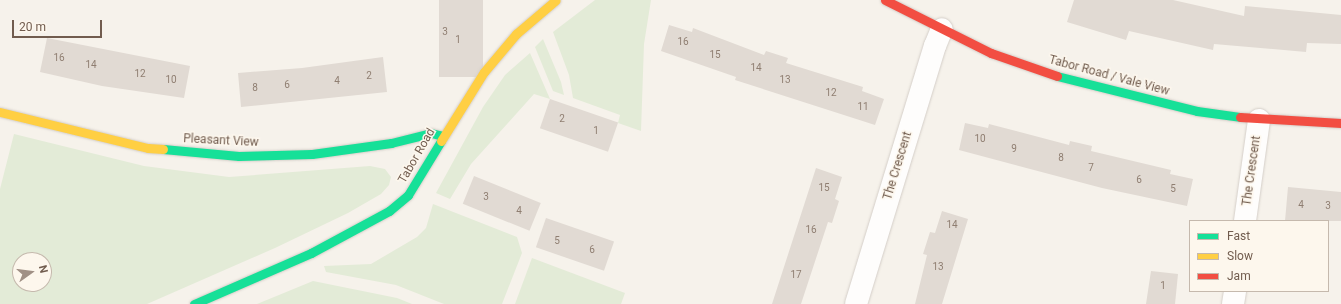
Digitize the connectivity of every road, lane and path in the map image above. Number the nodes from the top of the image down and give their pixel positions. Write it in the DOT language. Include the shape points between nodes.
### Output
graph roads {
  1 [pos="556,0"];
  2 [pos="885,0"];
  3 [pos="942,29"];
  4 [pos="0,112"];
  5 [pos="1259,120"];
  6 [pos="1341,123"];
  7 [pos="443,136"];
  8 [pos="1245,220"];
  9 [pos="1235,292"];
  10 [pos="194,304"];
  11 [pos="856,304"];
  12 [pos="1233,304"];
  1 -- 7 [label="street, Tabor Road" via="516,34 484,72"];
  2 -- 3 [label="street, Tabor Road / Vale View"];
  3 -- 5 [label="street, Tabor Road / Vale View" via="1012,61 1055,75 1197,111"];
  3 -- 11 [label="street, The Crescent"];
  4 -- 7 [label="street, Pleasant View" via="148,148 239,156 312,154 391,143 431,133"];
  5 -- 6 [label="street, Tabor Road / Vale View"];
  5 -- 8 [label="street, The Crescent"];
  7 -- 10 [label="street, Tabor Road" via="413,189 389,211 311,253"];
  9 -- 12 [label="street"];
}
